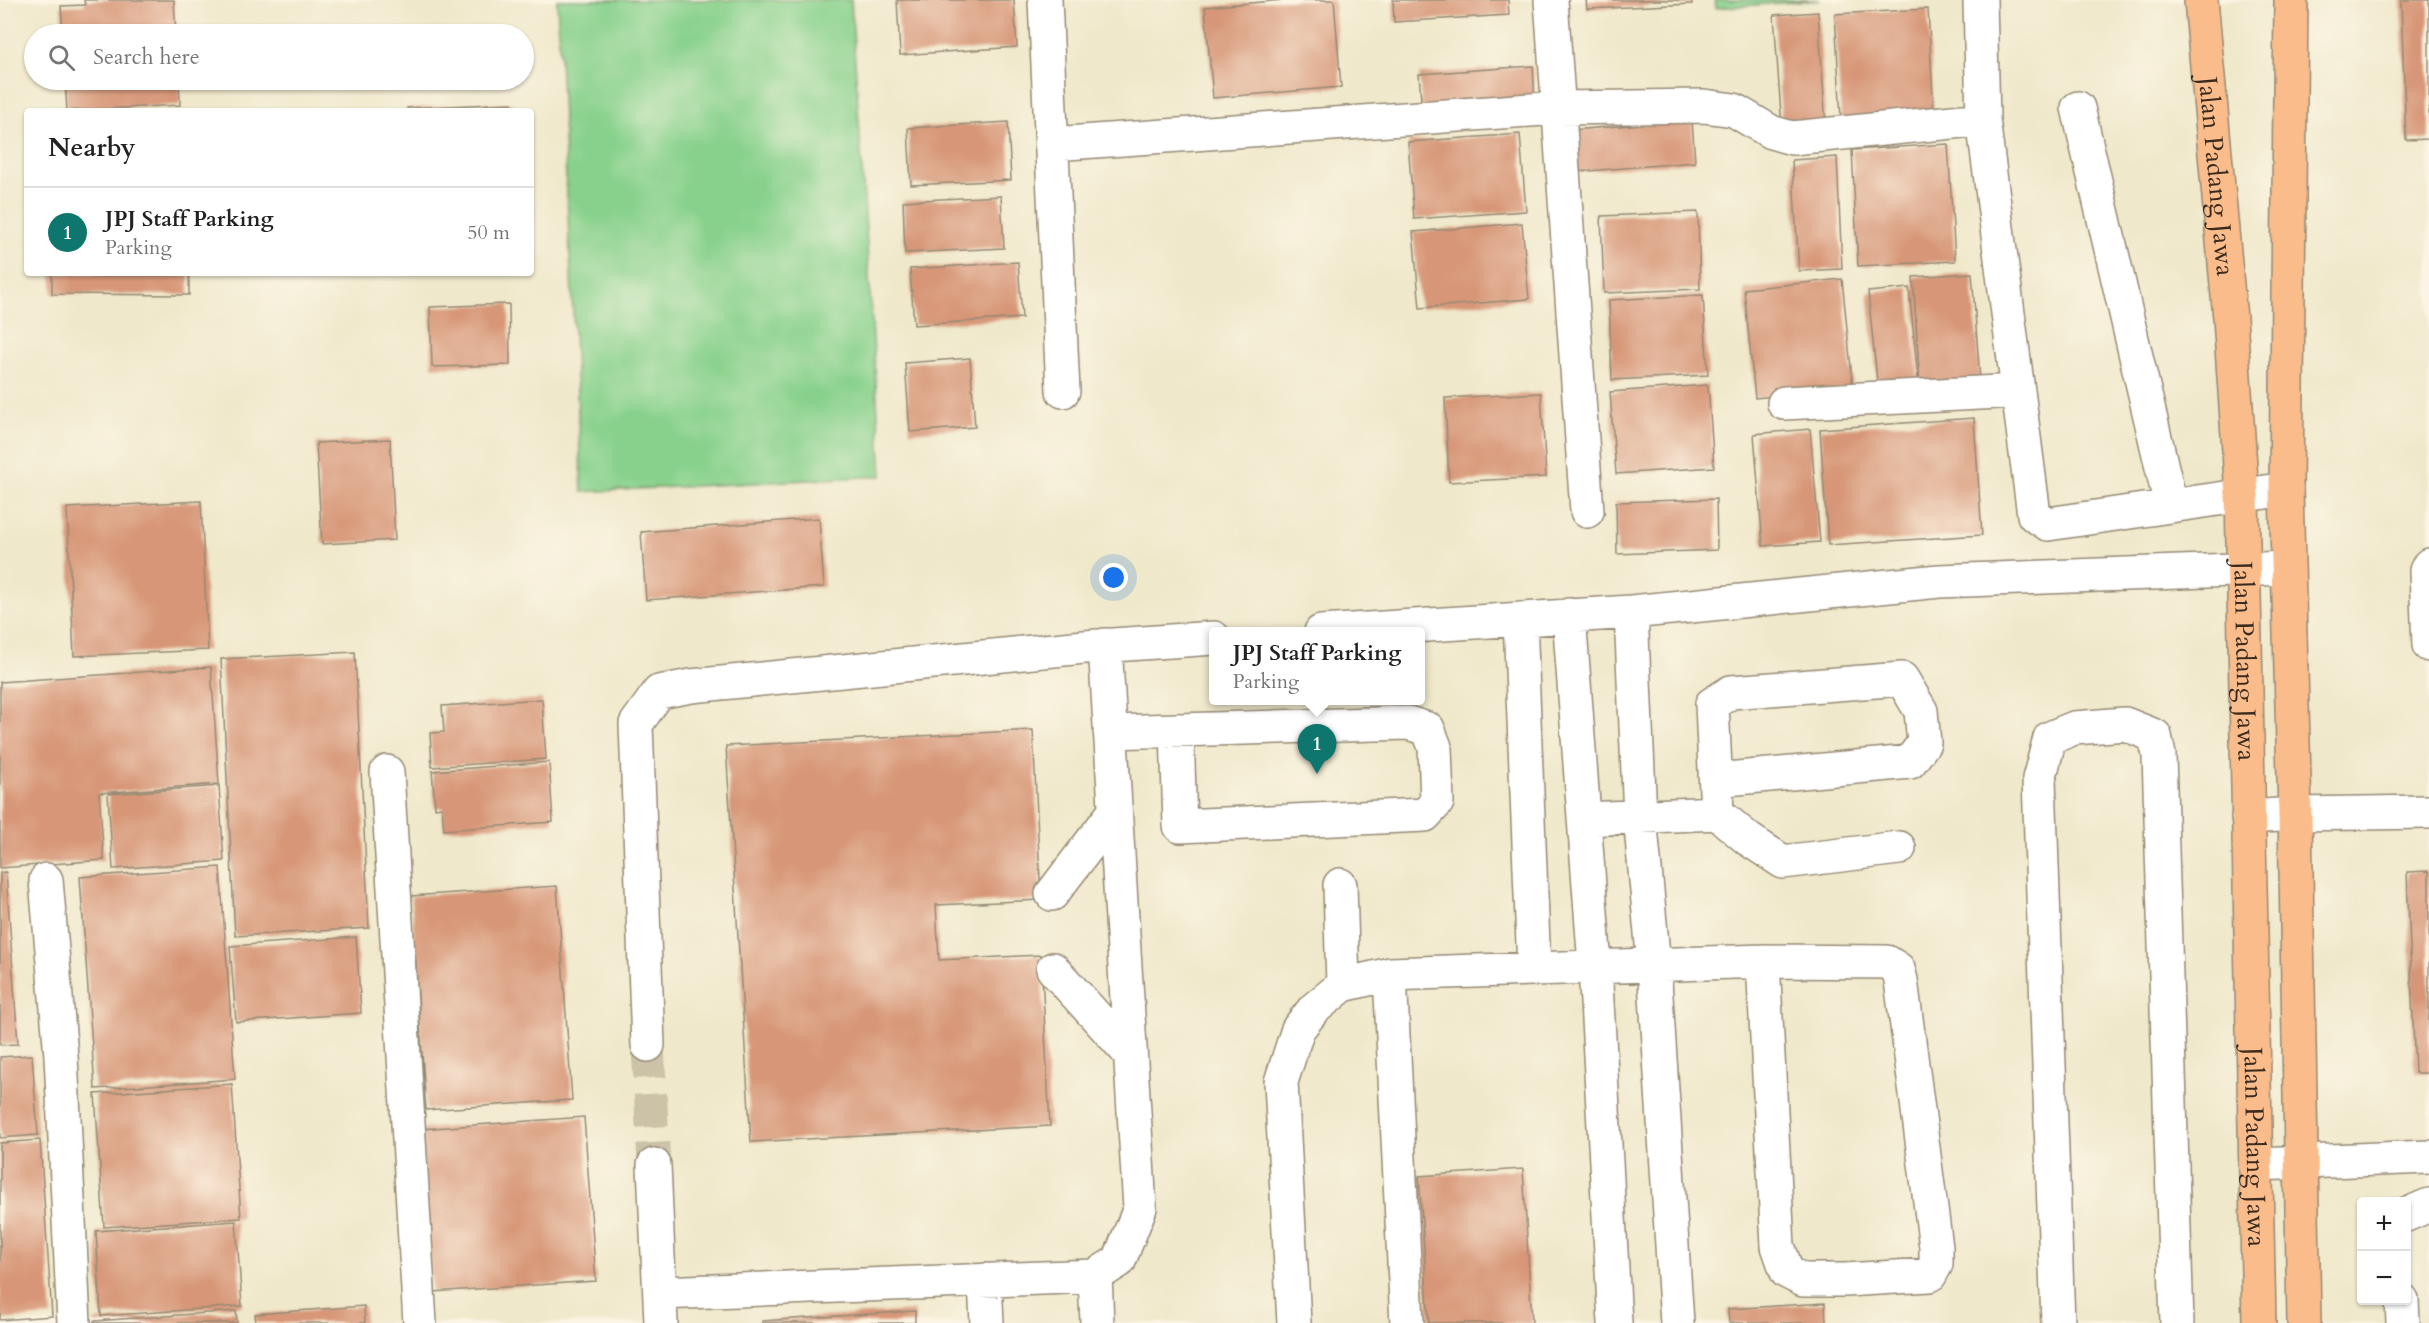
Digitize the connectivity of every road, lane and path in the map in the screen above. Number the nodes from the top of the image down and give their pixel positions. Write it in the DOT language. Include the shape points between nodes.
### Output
graph roads {
  1 [pos="1046,0"];
  2 [pos="1551,0"];
  3 [pos="1980,0"];
  4 [pos="2201,0"];
  5 [pos="2291,0"];
  6 [pos="1558,108"];
  7 [pos="2078,108"];
  8 [pos="1983,119"];
  9 [pos="1053,144"];
  10 [pos="1063,391"];
  11 [pos="2018,391"];
  12 [pos="1784,403"];
  13 [pos="2286,489"];
  14 [pos="2242,495"];
  15 [pos="2171,506"];
  16 [pos="1587,511"];
  17 [pos="2429,565"];
  18 [pos="2287,568"];
  19 [pos="2243,570"];
  20 [pos="1631,612"];
  21 [pos="1569,615"];
  22 [pos="1520,619"];
  23 [pos="1398,627"];
  24 [pos="1209,638"];
  25 [pos="1105,645"];
  26 [pos="2429,645"];
  27 [pos="1177,730"];
  28 [pos="1110,732"];
  29 [pos="387,772"];
  30 [pos="1716,780"];
  31 [pos="1115,811"];
  32 [pos="2429,812"];
  33 [pos="1717,813"];
  34 [pos="2295,814"];
  35 [pos="1640,817"];
  36 [pos="2248,817"];
  37 [pos="1584,819"];
  38 [pos="1899,848"];
  39 [pos="46,880"];
  40 [pos="1340,885"];
  41 [pos="1052,894"];
  42 [pos="1763,961"];
  43 [pos="1654,965"];
  44 [pos="1595,966"];
  45 [pos="1053,969"];
  46 [pos="1533,969"];
  47 [pos="1390,974"];
  48 [pos="1343,985"];
  49 [pos="648,1045"];
  50 [pos="1130,1054"];
  51 [pos="2429,1157"];
  52 [pos="2302,1163"];
  53 [pos="2256,1164"];
  54 [pos="654,1165"];
  55 [pos="2429,1205"];
  56 [pos="2411,1213"];
  57 [pos="1095,1276"];
  58 [pos="985,1280"];
  59 [pos="2402,1305"];
  60 [pos="660,1308"];
  61 [pos="74,1323"];
  62 [pos="420,1323"];
  63 [pos="987,1323"];
  64 [pos="1097,1323"];
  65 [pos="1294,1323"];
  66 [pos="1407,1323"];
  67 [pos="1615,1323"];
  68 [pos="1677,1323"];
  69 [pos="2058,1323"];
  70 [pos="2177,1323"];
  71 [pos="2259,1323"];
  72 [pos="2304,1323"];
  73 [pos="2403,1323"];
  1 -- 9 [label="street"];
  2 -- 6 [label="street"];
  3 -- 8 [label="street"];
  4 -- 14 [label="main road, Jalan Padang Jawa"];
  5 -- 13 [label="main road, Jalan Padang Jawa"];
  6 -- 8 [label="street" via="1704,106 1734,110 1771,132 1792,138"];
  6 -- 9 [label="street"];
  6 -- 16 [label="street"];
  7 -- 15 [label="street"];
  8 -- 11 [label="street"];
  9 -- 10 [label="street"];
  11 -- 12 [label="street"];
  11 -- 15 [label="street" via="2034,515 2048,524"];
  13 -- 14 [label="street"];
  13 -- 18 [label="main road, Jalan Padang Jawa"];
  14 -- 15 [label="street"];
  14 -- 19 [label="main road, Jalan Padang Jawa"];
  17 -- 26 [label="street"];
  18 -- 19 [label="street"];
  18 -- 34 [label="main road, Jalan Padang Jawa"];
  19 -- 20 [label="street" via="1939,581"];
  19 -- 36 [label="main road, Jalan Padang Jawa"];
  20 -- 21 [label="street"];
  20 -- 35 [label="street"];
  21 -- 22 [label="street"];
  21 -- 37 [label="street"];
  22 -- 23 [label="street"];
  22 -- 46 [label="street"];
  24 -- 25 [label="street"];
  25 -- 28 [label="street"];
  25 -- 49 [label="street" via="659,692 636,724"];
  27 -- 27 [label="street" via="1408,723 1428,729 1435,747 1437,802 1425,815 1180,826"];
  27 -- 28 [label="street"];
  28 -- 31 [label="street"];
  29 -- 62 [label="street"];
  30 -- 30 [label="street" via="1712,704 1731,692 1902,679 1921,711 1924,743 1910,762"];
  30 -- 33 [label="street"];
  31 -- 41 [label="street"];
  31 -- 50 [label="street"];
  32 -- 34 [label="street"];
  33 -- 35 [label="street"];
  33 -- 38 [label="street" via="1783,862"];
  34 -- 36 [label="street"];
  34 -- 52 [label="main road, Jalan Padang Jawa"];
  35 -- 37 [label="street"];
  35 -- 43 [label="street"];
  36 -- 53 [label="main road, Jalan Padang Jawa"];
  37 -- 44 [label="street"];
  39 -- 61 [label="street" via="61,1056"];
  40 -- 48 [label="street"];
  42 -- 42 [label="street" via="1778,1246 1787,1272 1803,1280 1930,1275 1936,1264 1936,1247 1898,969 1887,962"];
  42 -- 43 [label="street"];
  43 -- 44 [label="street"];
  43 -- 68 [label="street"];
  44 -- 46 [label="street"];
  44 -- 67 [label="street"];
  45 -- 50 [label="street"];
  46 -- 47 [label="street"];
  47 -- 48 [label="street"];
  47 -- 66 [label="street"];
  48 -- 65 [label="street" via="1314,1009 1298,1029 1281,1082"];
  50 -- 57 [label="street" via="1140,1208 1119,1261"];
  51 -- 52 [label="street"];
  52 -- 53 [label="street"];
  52 -- 72 [label="main road, Jalan Padang Jawa"];
  53 -- 71 [label="main road, Jalan Padang Jawa"];
  54 -- 60 [label="street"];
  55 -- 56 [label="street"];
  57 -- 58 [label="street"];
  57 -- 64 [label="street"];
  58 -- 60 [label="street"];
  58 -- 63 [label="street"];
  59 -- 73 [label="street"];
  69 -- 70 [label="street" via="2039,779 2050,738 2074,728 2125,724 2155,736 2159,755"];
}
